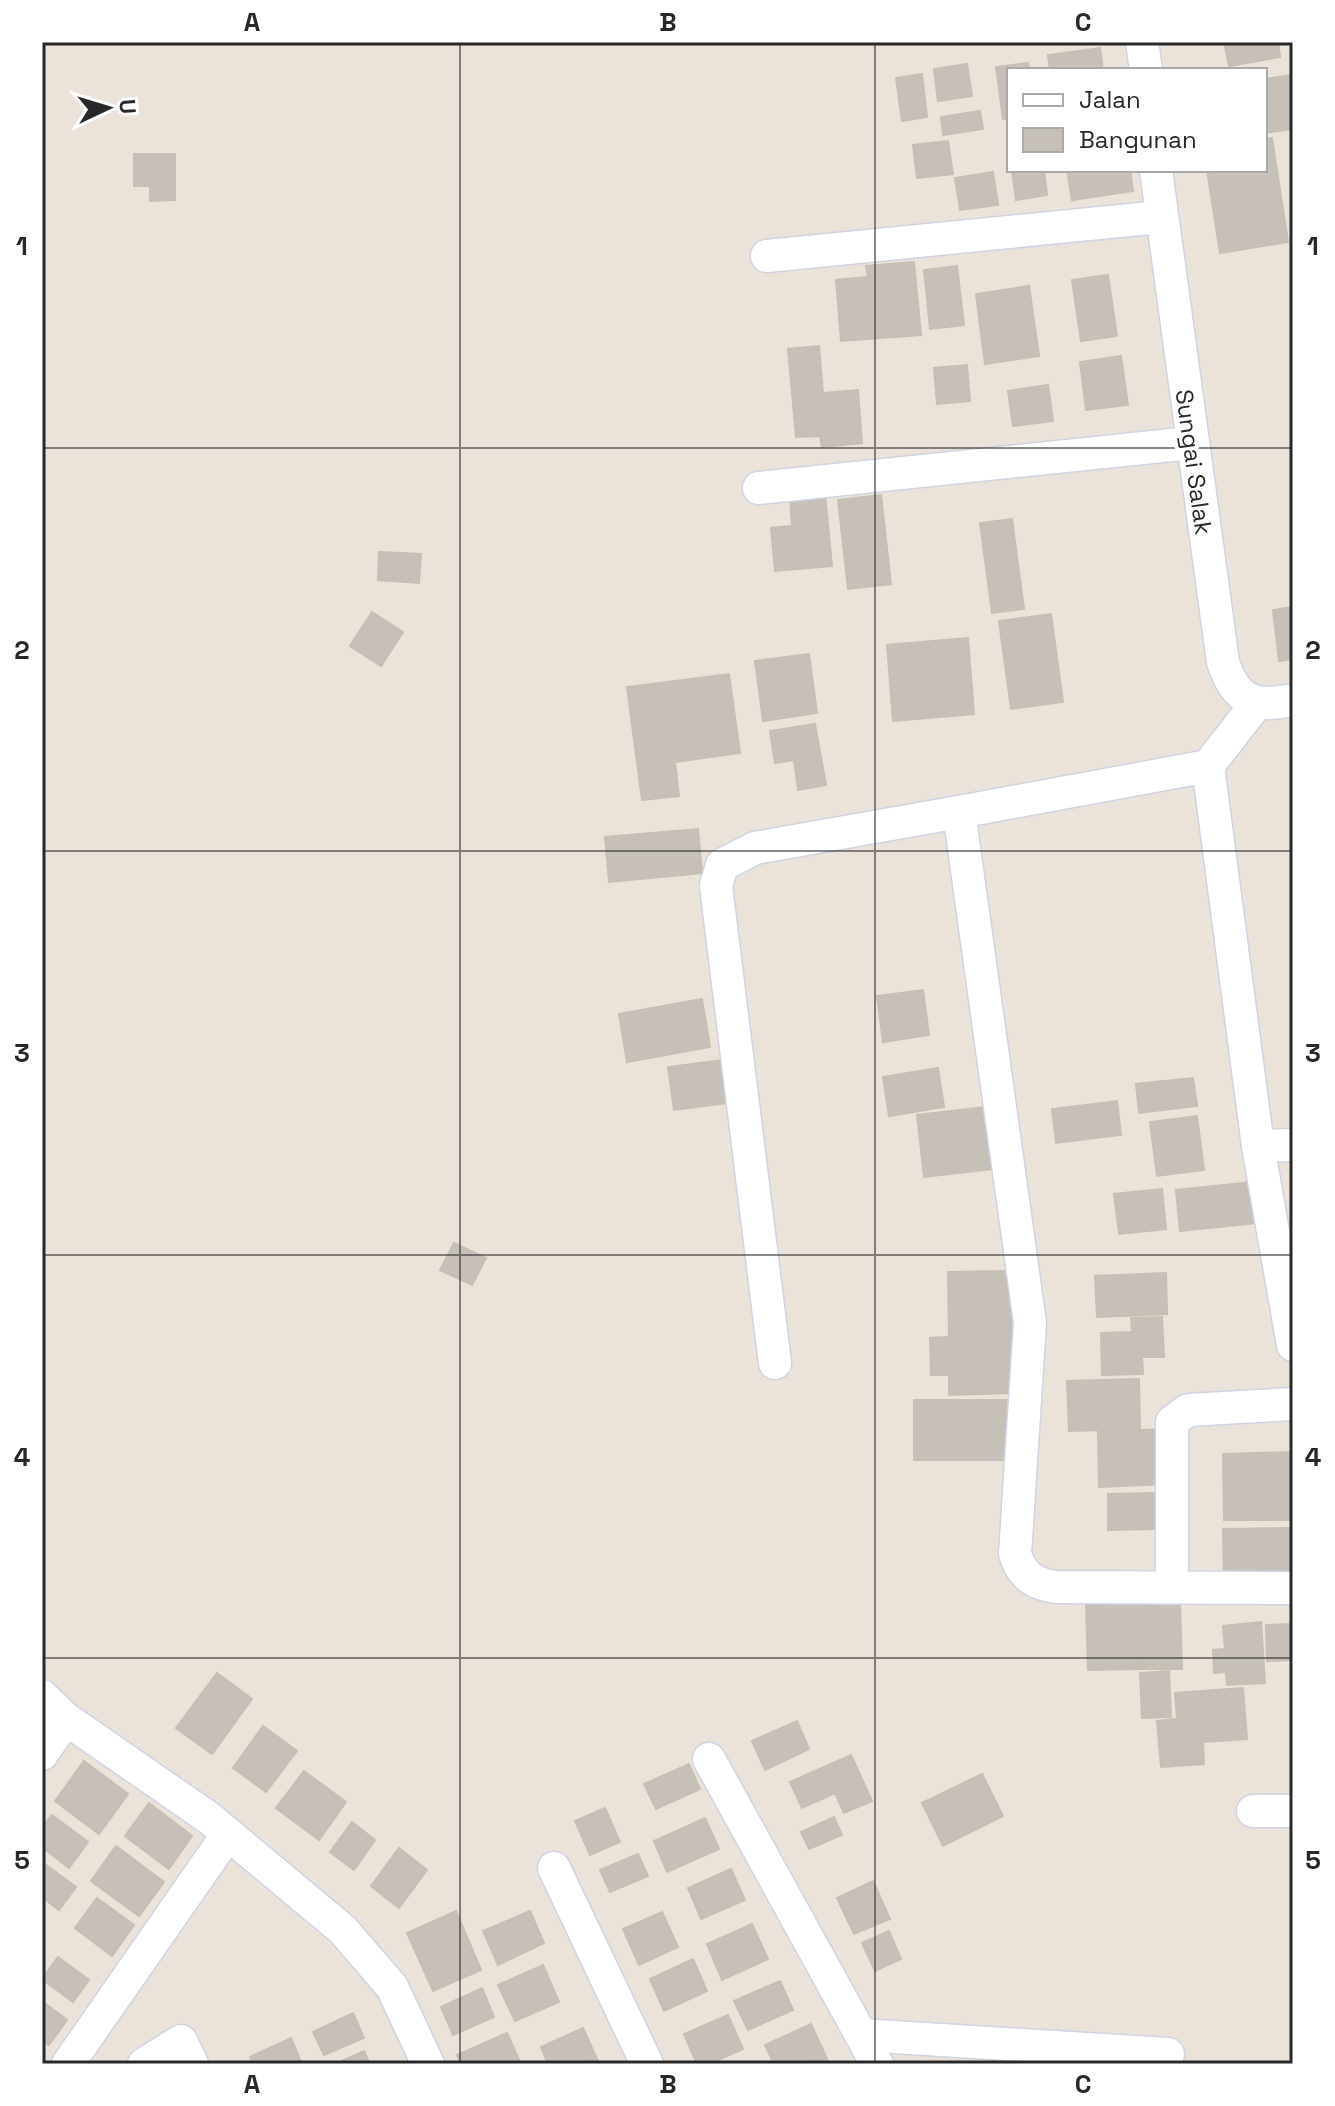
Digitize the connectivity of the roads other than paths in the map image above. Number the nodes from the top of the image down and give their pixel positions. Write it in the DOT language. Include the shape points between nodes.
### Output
graph roads {
  1 [pos="1142,42"];
  2 [pos="1146,68"];
  3 [pos="1156,172"];
  4 [pos="1160,217"];
  5 [pos="767,256"];
  6 [pos="1191,443"];
  7 [pos="759,488"];
  8 [pos="1293,700"];
  9 [pos="1257,703"];
  10 [pos="1208,766"];
  11 [pos="959,812"];
  12 [pos="1293,1145"];
  13 [pos="1258,1146"];
  14 [pos="1293,1345"];
  15 [pos="775,1363"];
  16 [pos="1293,1404"];
  17 [pos="1172,1587"];
  18 [pos="1293,1588"];
  19 [pos="42,1696"];
  20 [pos="66,1719"];
  21 [pos="42,1754"];
  22 [pos="709,1759"];
  23 [pos="1253,1811"];
  24 [pos="1293,1811"];
  25 [pos="228,1834"];
  26 [pos="554,1868"];
  27 [pos="861,2035"];
  28 [pos="1168,2054"];
  29 [pos="68,2064"];
  30 [pos="144,2064"];
  31 [pos="192,2064"];
  32 [pos="428,2064"];
  33 [pos="647,2064"];
  34 [pos="877,2064"];
  1 -- 2 [label="street"];
  3 -- 4 [label="street, Sungai Salak"];
  4 -- 5 [label="street"];
  4 -- 6 [label="street, Sungai Salak"];
  6 -- 7 [label="street"];
  6 -- 9 [label="street, Sungai Salak" via="1223,662 1232,687"];
  8 -- 9 [label="street"];
  9 -- 10 [label="street"];
  10 -- 11 [label="street"];
  10 -- 13 [label="street"];
  11 -- 15 [label="street" via="755,848 722,865 716,886"];
  11 -- 17 [label="street" via="1030,1323 1015,1554 1025,1576 1045,1586"];
  12 -- 13 [label="street"];
  13 -- 14 [label="street"];
  16 -- 17 [label="street" via="1188,1410 1172,1422"];
  17 -- 18 [label="street"];
  19 -- 20 [label="street"];
  20 -- 21 [label="street"];
  20 -- 25 [label="street"];
  22 -- 27 [label="street"];
  23 -- 24 [label="street"];
  25 -- 29 [label="street"];
  25 -- 32 [label="street" via="343,1930 392,1987"];
  26 -- 33 [label="street"];
  27 -- 28 [label="street"];
  27 -- 34 [label="street"];
  30 -- 31 [label="street" via="181,2041"];
}
